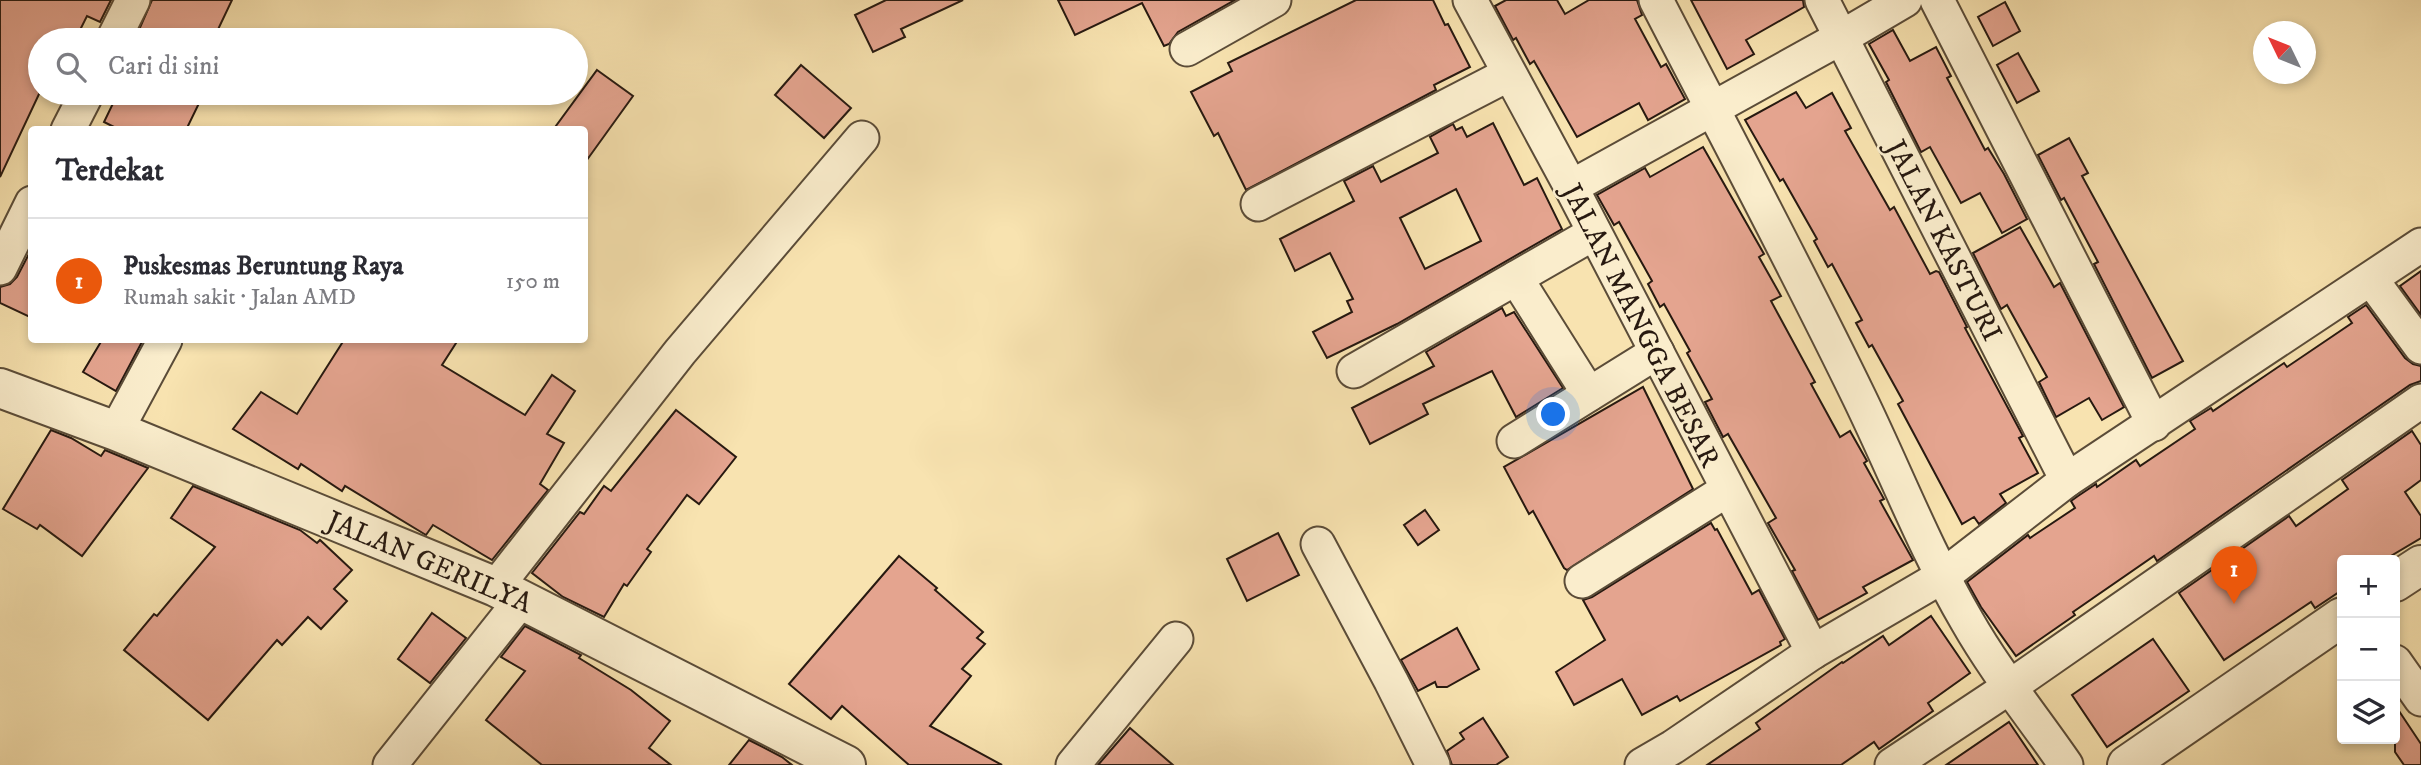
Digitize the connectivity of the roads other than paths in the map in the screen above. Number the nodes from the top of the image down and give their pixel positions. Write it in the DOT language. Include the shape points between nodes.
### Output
graph roads {
  1 [pos="133,0"];
  2 [pos="1274,0"];
  3 [pos="1470,0"];
  4 [pos="1656,0"];
  5 [pos="1822,0"];
  6 [pos="1905,0"];
  7 [pos="1937,0"];
  8 [pos="119,28"];
  9 [pos="1842,37"];
  10 [pos="1187,49"];
  11 [pos="1509,74"];
  12 [pos="81,105"];
  13 [pos="1712,109"];
  14 [pos="70,126"];
  15 [pos="862,138"];
  16 [pos="1571,187"];
  17 [pos="1258,205"];
  18 [pos="28,210"];
  19 [pos="1594,233"];
  20 [pos="2421,245"];
  21 [pos="0,268"];
  22 [pos="1517,278"];
  23 [pos="2371,279"];
  24 [pos="162,343"];
  25 [pos="2421,347"];
  26 [pos="1657,352"];
  27 [pos="1354,372"];
  28 [pos="0,388"];
  29 [pos="1589,394"];
  30 [pos="2421,401"];
  31 [pos="2154,424"];
  32 [pos="116,431"];
  33 [pos="1514,440"];
  34 [pos="2067,480"];
  35 [pos="1727,490"];
  36 [pos="1318,544"];
  37 [pos="2421,565"];
  38 [pos="1943,576"];
  39 [pos="2400,579"];
  40 [pos="1582,581"];
  41 [pos="509,593"];
  42 [pos="2341,618"];
  43 [pos="1177,639"];
  44 [pos="1813,652"];
  45 [pos="2400,669"];
  46 [pos="2008,688"];
  47 [pos="2421,699"];
  48 [pos="841,764"];
  49 [pos="390,765"];
  50 [pos="1073,765"];
  51 [pos="1433,765"];
  52 [pos="1642,765"];
  53 [pos="1892,765"];
  54 [pos="2066,765"];
  55 [pos="2127,765"];
  1 -- 8 [label="street"];
  2 -- 10 [label="street"];
  3 -- 11 [label="street, JALAN MANGGA BESAR"];
  4 -- 13 [label="street"];
  5 -- 9 [label="street, JALAN KASTURI"];
  6 -- 9 [label="street"];
  7 -- 31 [label="street"];
  9 -- 13 [label="street"];
  9 -- 34 [label="street, JALAN KASTURI"];
  11 -- 16 [label="street, JALAN MANGGA BESAR"];
  11 -- 17 [label="street"];
  12 -- 14 [label="street"];
  13 -- 16 [label="street"];
  13 -- 38 [label="street" via="1858,396"];
  15 -- 41 [label="street" via="680,352"];
  16 -- 19 [label="street, JALAN MANGGA BESAR"];
  18 -- 21 [label="street"];
  19 -- 22 [label="street"];
  19 -- 26 [label="street, JALAN MANGGA BESAR"];
  20 -- 23 [label="street"];
  22 -- 27 [label="street"];
  22 -- 29 [label="street"];
  23 -- 25 [label="street"];
  23 -- 31 [label="street"];
  24 -- 32 [label="street"];
  26 -- 29 [label="street"];
  26 -- 35 [label="street, JALAN MANGGA BESAR"];
  28 -- 32 [label="street, JALAN GERILYA"];
  29 -- 33 [label="street"];
  30 -- 46 [label="street"];
  31 -- 34 [label="street"];
  32 -- 41 [label="street, JALAN GERILYA"];
  34 -- 38 [label="street"];
  35 -- 40 [label="street"];
  35 -- 44 [label="street, JALAN MANGGA BESAR"];
  36 -- 51 [label="street"];
  37 -- 39 [label="street"];
  38 -- 44 [label="street"];
  38 -- 46 [label="street"];
  41 -- 48 [label="street, JALAN GERILYA"];
  41 -- 49 [label="street"];
  42 -- 55 [label="street"];
  43 -- 50 [label="street"];
  44 -- 52 [label="street"];
  45 -- 47 [label="street"];
  46 -- 53 [label="street"];
  46 -- 54 [label="street"];
}
